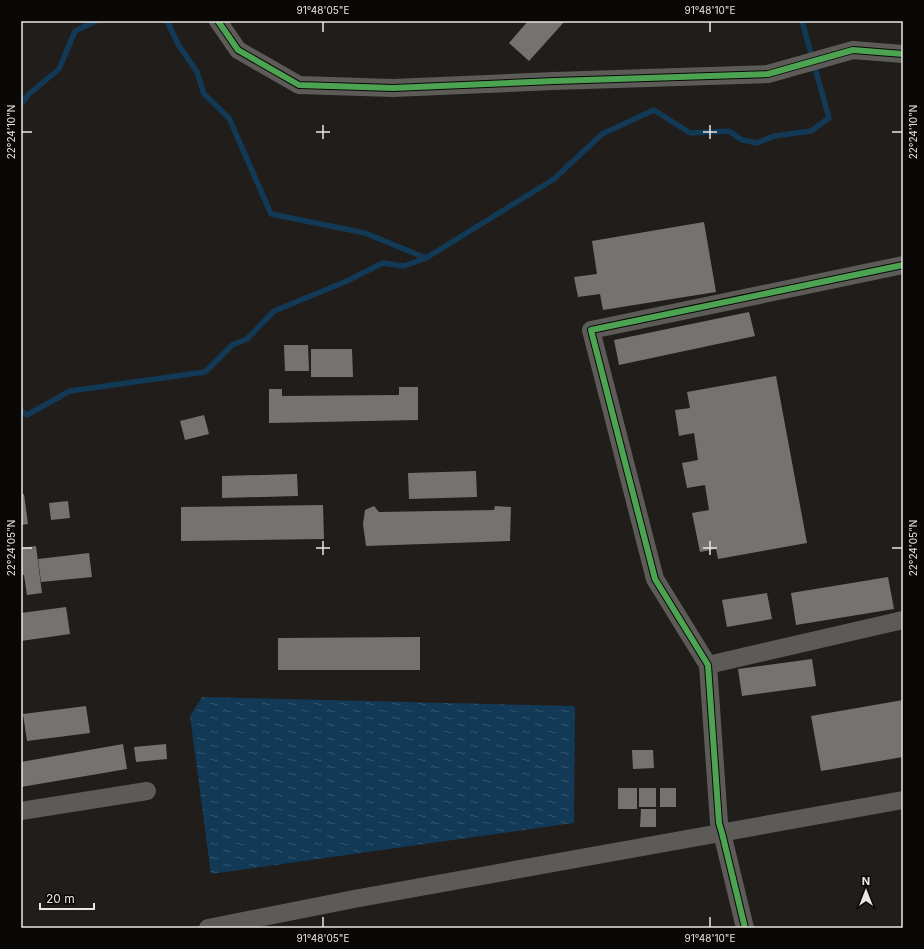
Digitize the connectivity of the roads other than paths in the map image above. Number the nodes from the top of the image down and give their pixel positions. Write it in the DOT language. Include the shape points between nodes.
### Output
graph roads {
  1 [pos="218,21"];
  2 [pos="903,54"];
  3 [pos="903,265"];
  4 [pos="903,620"];
  5 [pos="708,665"];
  6 [pos="147,791"];
  7 [pos="903,800"];
  8 [pos="21,811"];
  9 [pos="722,833"];
  10 [pos="208,928"];
  11 [pos="745,928"];
  1 -- 2 [label="street" via="238,50 299,85 393,88 768,74 853,50"];
  3 -- 5 [label="street" via="591,330 655,579"];
  4 -- 5 [label="street"];
  5 -- 9 [label="street" via="719,823"];
  6 -- 8 [label="street"];
  7 -- 9 [label="street"];
  9 -- 10 [label="street"];
  9 -- 11 [label="street"];
}
